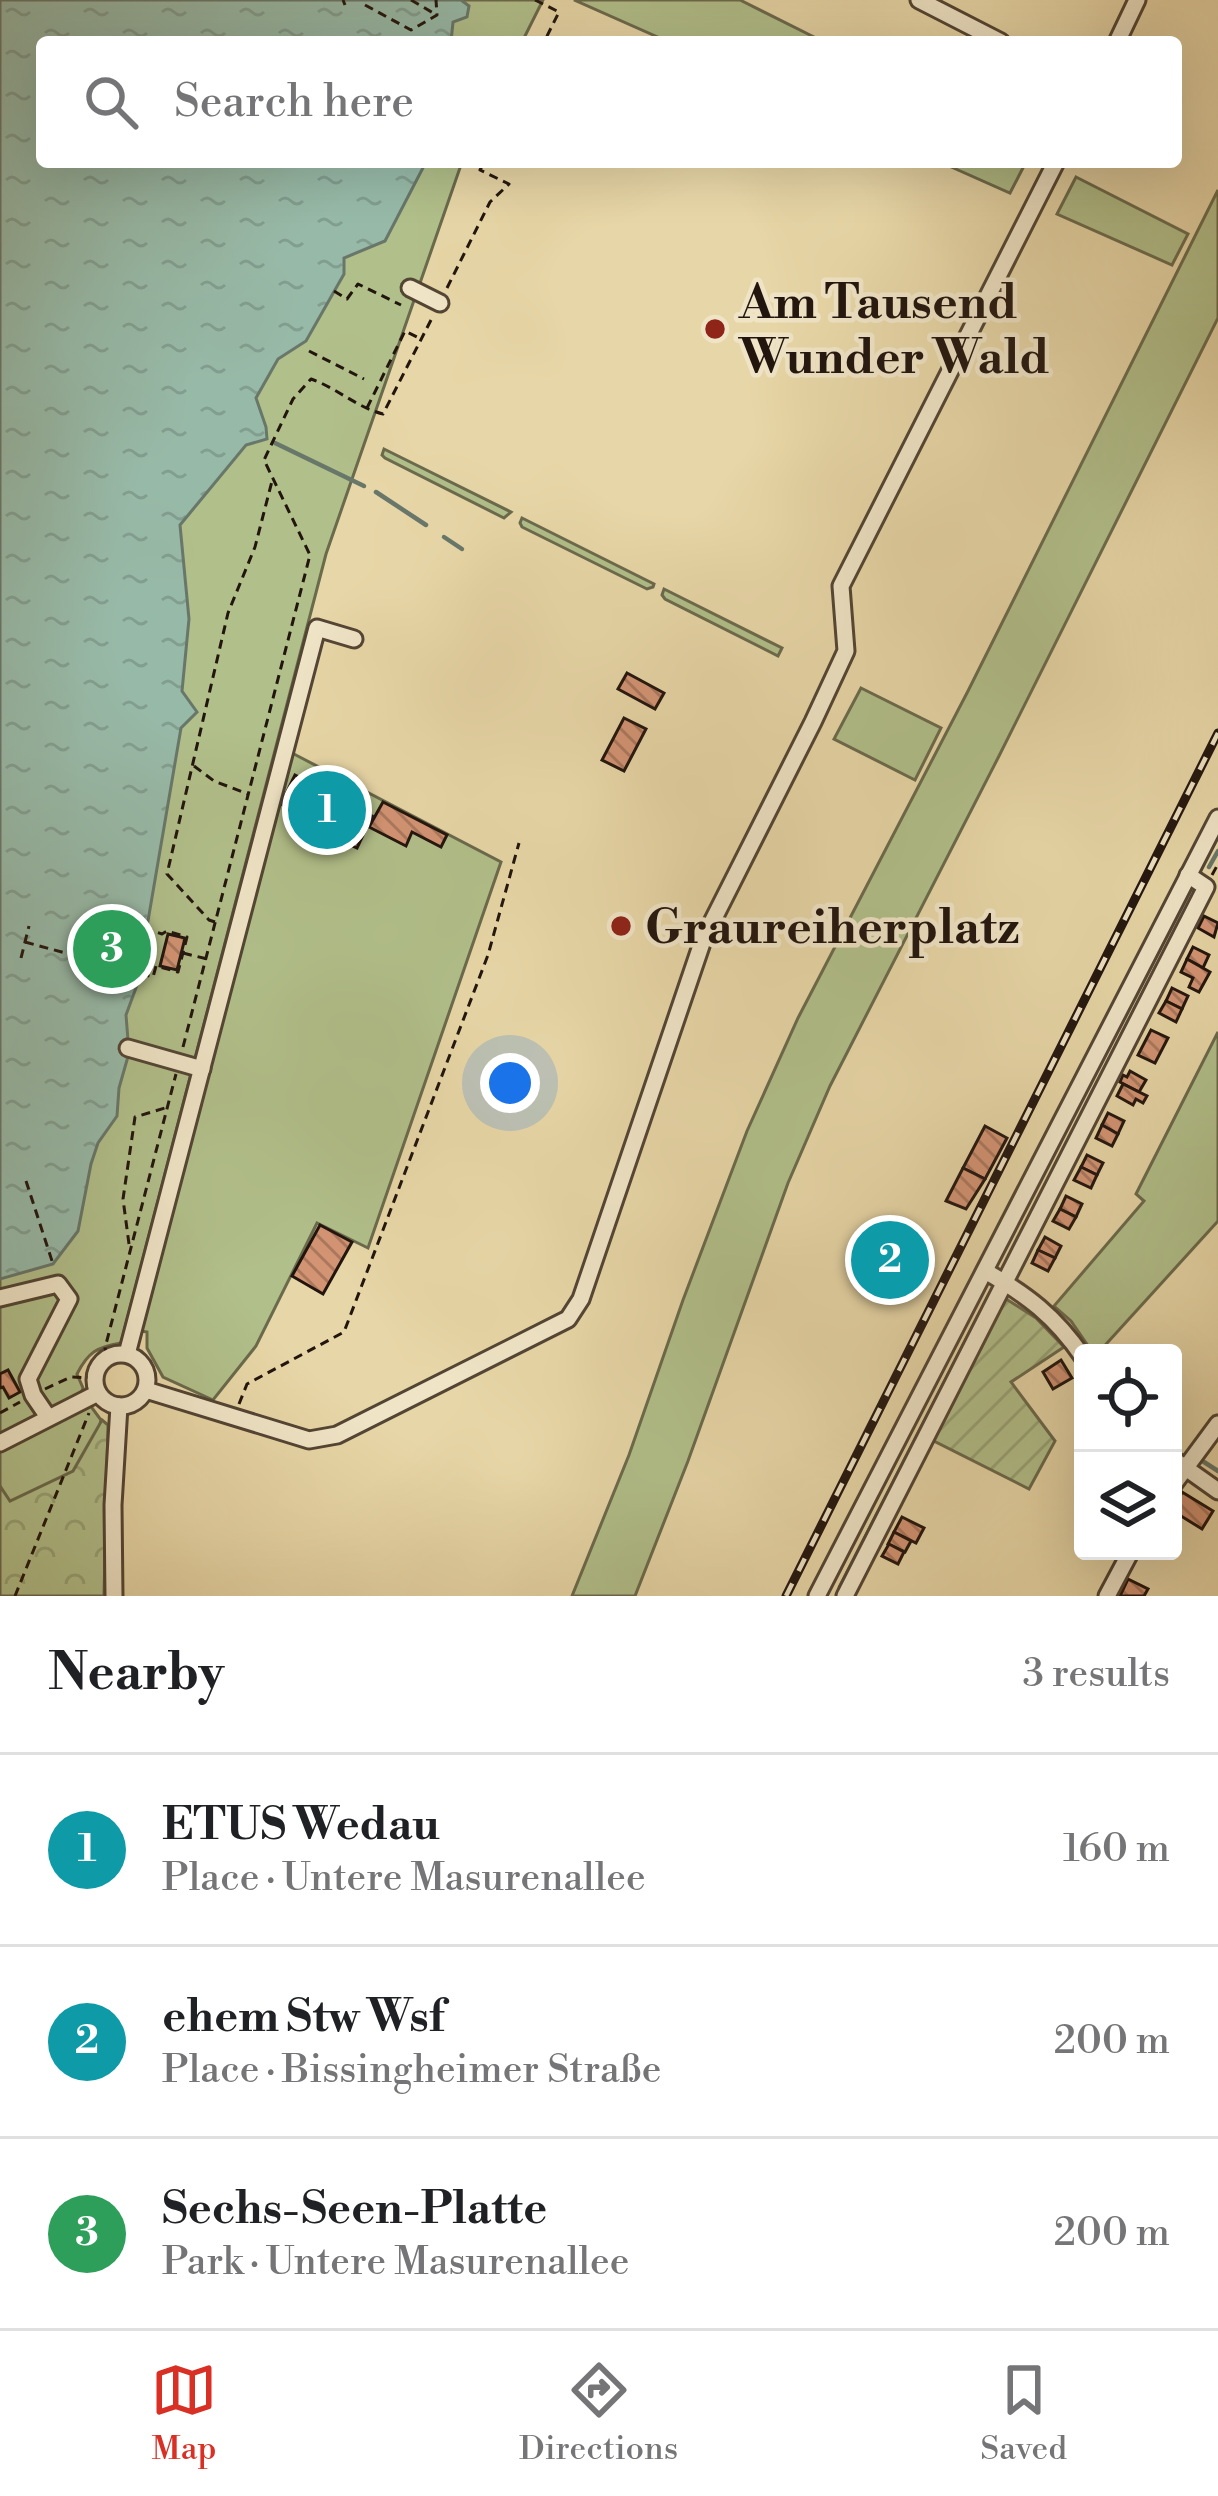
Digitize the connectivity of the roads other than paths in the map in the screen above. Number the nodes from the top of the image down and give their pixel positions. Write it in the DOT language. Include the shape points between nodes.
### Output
graph roads {
  1 [pos="919,0"];
  2 [pos="1137,0"];
  3 [pos="951,7"];
  4 [pos="992,36"];
  5 [pos="1120,36"];
  6 [pos="1053,168"];
  7 [pos="410,288"];
  8 [pos="440,303"];
  9 [pos="354,639"];
  10 [pos="1218,818"];
  11 [pos="1188,875"];
  12 [pos="128,1048"];
  13 [pos="202,1070"];
  14 [pos="985,1271"];
  15 [pos="1005,1282"];
  16 [pos="0,1298"];
  17 [pos="1074,1344"];
  18 [pos="128,1354"];
  19 [pos="146,1390"];
  20 [pos="100,1396"];
  21 [pos="119,1406"];
  22 [pos="47,1418"];
  23 [pos="1218,1424"];
  24 [pos="0,1443"];
  25 [pos="1182,1461"];
  26 [pos="1182,1466"];
  27 [pos="1218,1491"];
  28 [pos="1126,1560"];
  29 [pos="820,1592"];
  30 [pos="114,1596"];
  31 [pos="841,1596"];
  32 [pos="1107,1596"];
  1 -- 3 [label="street"];
  2 -- 5 [label="street"];
  3 -- 4 [label="street"];
  6 -- 19 [label="street" via="841,586 846,651 703,940 568,1319 337,1435 309,1440"];
  7 -- 8 [label="street"];
  9 -- 13 [label="street" via="317,628"];
  10 -- 11 [label="street"];
  11 -- 14 [label="street"];
  11 -- 15 [label="street" via="1206,887"];
  12 -- 13 [label="street"];
  13 -- 18 [label="street"];
  14 -- 15 [label="street"];
  14 -- 29 [label="street"];
  15 -- 17 [label="street"];
  15 -- 31 [label="street"];
  16 -- 22 [label="street" via="58,1283 69,1299 28,1378"];
  18 -- 19 [label="street" via="145,1368"];
  18 -- 20 [label="street" via="98,1366"];
  19 -- 21 [label="street"];
  20 -- 21 [label="street"];
  20 -- 22 [label="street"];
  21 -- 30 [label="street"];
  22 -- 24 [label="street"];
  23 -- 25 [label="street"];
  26 -- 27 [label="street"];
  28 -- 32 [label="street"];
  29 -- 31 [label="street"];
}
